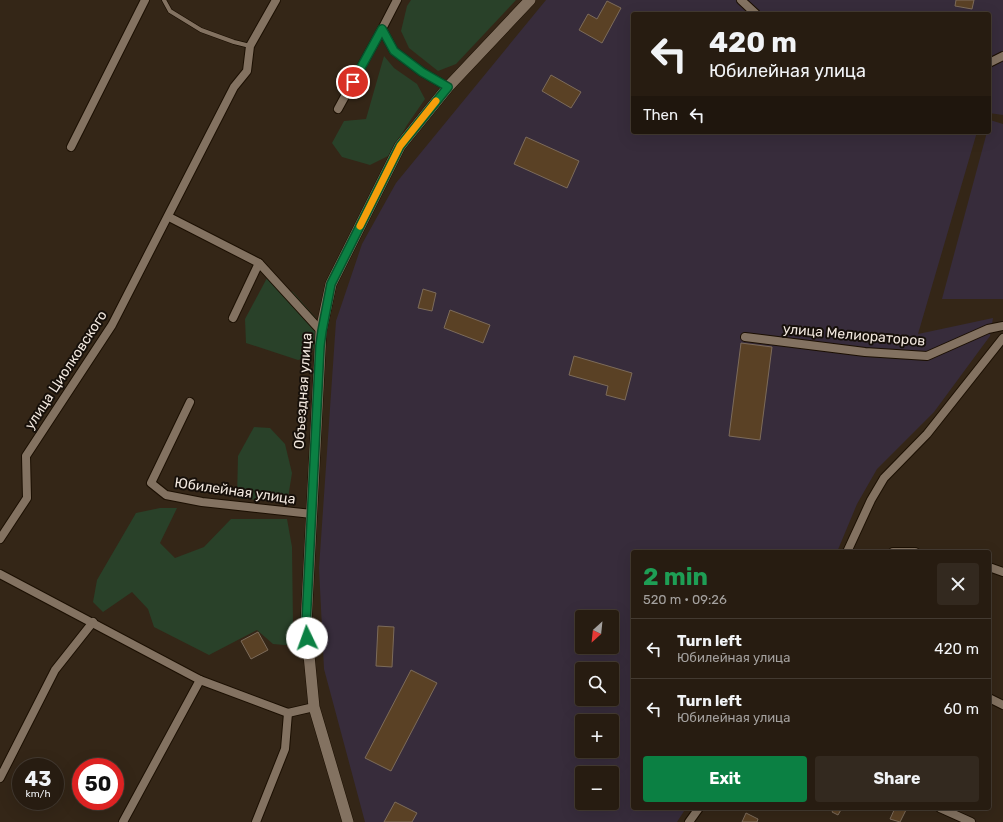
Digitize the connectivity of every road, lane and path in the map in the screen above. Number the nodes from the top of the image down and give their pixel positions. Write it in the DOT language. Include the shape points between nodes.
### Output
graph roads {
  1 [pos="145,0"];
  2 [pos="164,0"];
  3 [pos="276,0"];
  4 [pos="397,0"];
  5 [pos="530,0"];
  6 [pos="741,0"];
  7 [pos="754,12"];
  8 [pos="382,29"];
  9 [pos="250,46"];
  10 [pos="1003,56"];
  11 [pos="991,62"];
  12 [pos="448,87"];
  13 [pos="338,109"];
  14 [pos="71,147"];
  15 [pos="169,217"];
  16 [pos="258,263"];
  17 [pos="234,318"];
  18 [pos="1003,326"];
  19 [pos="322,331"];
  20 [pos="746,337"];
  21 [pos="1003,338"];
  22 [pos="190,402"];
  23 [pos="312,514"];
  24 [pos="0,539"];
  25 [pos="848,550"];
  26 [pos="991,568"];
  27 [pos="1003,572"];
  28 [pos="0,574"];
  29 [pos="93,622"];
  30 [pos="200,680"];
  31 [pos="991,699"];
  32 [pos="1003,705"];
  33 [pos="314,707"];
  34 [pos="288,713"];
  35 [pos="0,778"];
  36 [pos="698,810"];
  37 [pos="944,810"];
  38 [pos="123,822"];
  39 [pos="256,822"];
  40 [pos="348,822"];
  41 [pos="689,822"];
  42 [pos="970,822"];
  1 -- 14 [label="street"];
  2 -- 9 [label="lane" via="170,11 201,30"];
  3 -- 9 [label="street, улица Циолковского"];
  4 -- 8 [label="street"];
  5 -- 12 [label="main road, Объездная улица"];
  6 -- 7 [label="street"];
  8 -- 12 [label="street" via="394,51"];
  8 -- 13 [label="street"];
  9 -- 15 [label="street, улица Циолковского" via="247,71 234,87"];
  10 -- 11 [label="street"];
  12 -- 19 [label="main road, Объездная улица" via="400,146 331,284"];
  15 -- 16 [label="street"];
  15 -- 24 [label="street, улица Циолковского" via="112,325 26,456 27,498"];
  16 -- 17 [label="street"];
  16 -- 19 [label="street"];
  18 -- 20 [label="street, улица Мелиораторов" via="988,329 927,356 866,352"];
  19 -- 23 [label="main road, Объездная улица"];
  21 -- 25 [label="street" via="927,434 884,478"];
  22 -- 23 [label="street, Юбилейная улица" via="151,483 166,495 202,502"];
  23 -- 33 [label="main road, Объездная улица" via="306,624"];
  26 -- 27 [label="street"];
  28 -- 29 [label="street"];
  29 -- 30 [label="street"];
  29 -- 35 [label="street" via="55,670"];
  30 -- 34 [label="street"];
  30 -- 38 [label="street"];
  31 -- 32 [label="street"];
  33 -- 34 [label="street"];
  33 -- 40 [label="main road, Объездная улица"];
  34 -- 39 [label="street" via="285,749"];
  36 -- 41 [label="street"];
  37 -- 42 [label="street"];
}
